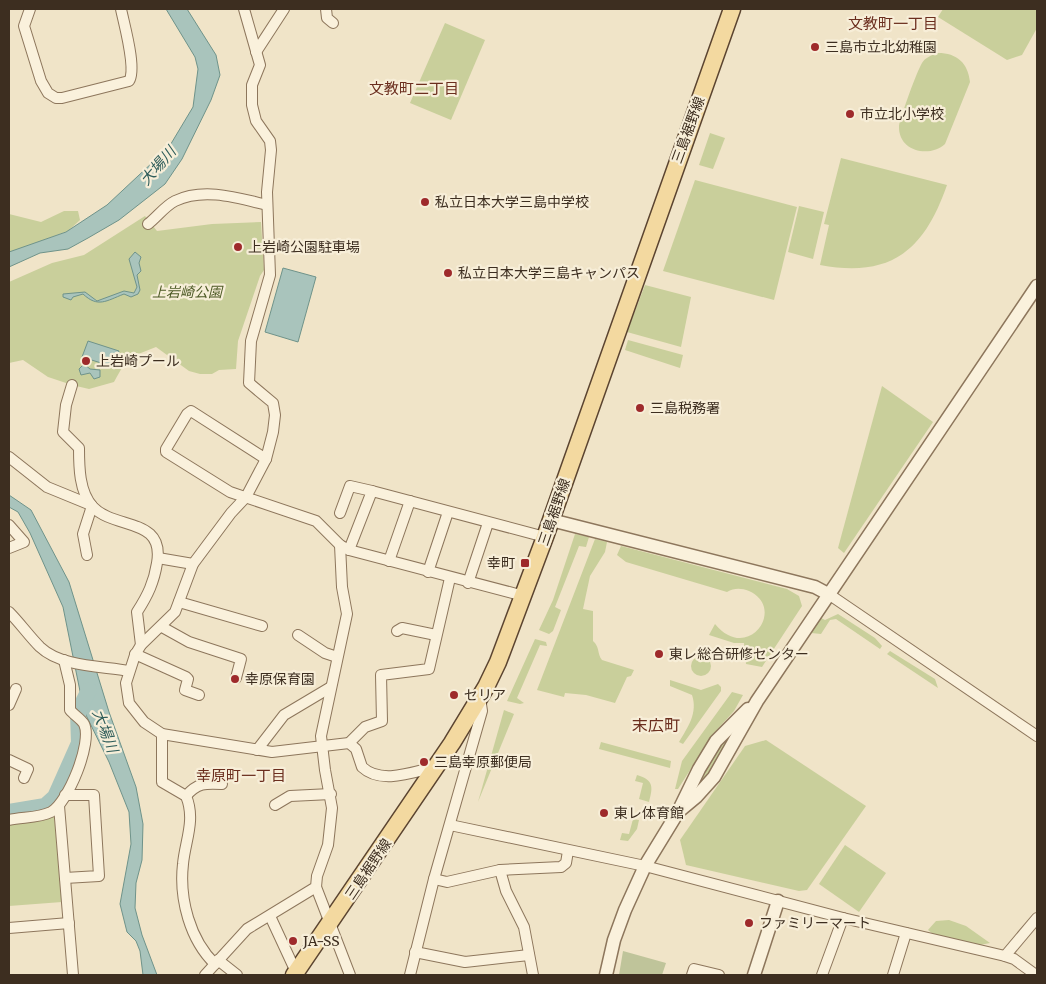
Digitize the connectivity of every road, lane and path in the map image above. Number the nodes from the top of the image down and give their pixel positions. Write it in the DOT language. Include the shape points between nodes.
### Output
graph roads {
  1 [pos="30,9"];
  2 [pos="121,9"];
  3 [pos="244,9"];
  4 [pos="284,9"];
  5 [pos="326,9"];
  6 [pos="732,9"];
  7 [pos="332,22"];
  8 [pos="256,52"];
  9 [pos="267,205"];
  10 [pos="148,224"];
  11 [pos="1037,286"];
  12 [pos="72,385"];
  13 [pos="9,457"];
  14 [pos="266,459"];
  15 [pos="372,492"];
  16 [pos="246,497"];
  17 [pos="410,501"];
  18 [pos="92,506"];
  19 [pos="448,512"];
  20 [pos="340,513"];
  21 [pos="551,520"];
  22 [pos="488,522"];
  23 [pos="9,525"];
  24 [pos="545,537"];
  25 [pos="344,547"];
  26 [pos="9,548"];
  27 [pos="87,555"];
  28 [pos="158,558"];
  29 [pos="389,561"];
  30 [pos="193,564"];
  31 [pos="428,572"];
  32 [pos="450,578"];
  33 [pos="468,583"];
  34 [pos="830,594"];
  35 [pos="524,596"];
  36 [pos="179,602"];
  37 [pos="9,612"];
  38 [pos="162,626"];
  39 [pos="262,626"];
  40 [pos="397,632"];
  41 [pos="298,635"];
  42 [pos="436,635"];
  43 [pos="142,645"];
  44 [pos="135,654"];
  45 [pos="337,657"];
  46 [pos="67,661"];
  47 [pos="129,671"];
  48 [pos="236,678"];
  49 [pos="331,687"];
  50 [pos="16,690"];
  51 [pos="199,695"];
  52 [pos="480,698"];
  53 [pos="9,706"];
  54 [pos="162,734"];
  55 [pos="1037,736"];
  56 [pos="349,743"];
  57 [pos="322,745"];
  58 [pos="258,750"];
  59 [pos="9,760"];
  60 [pos="436,767"];
  61 [pos="24,778"];
  62 [pos="222,784"];
  63 [pos="331,794"];
  64 [pos="64,795"];
  65 [pos="186,796"];
  66 [pos="275,805"];
  67 [pos="59,806"];
  68 [pos="9,820"];
  69 [pos="450,824"];
  70 [pos="568,851"];
  71 [pos="645,866"];
  72 [pos="500,870"];
  73 [pos="65,878"];
  74 [pos="434,879"];
  75 [pos="316,887"];
  76 [pos="778,901"];
  77 [pos="270,916"];
  78 [pos="842,918"];
  79 [pos="1037,918"];
  80 [pos="69,923"];
  81 [pos="330,924"];
  82 [pos="9,928"];
  83 [pos="906,933"];
  84 [pos="415,952"];
  85 [pos="529,955"];
  86 [pos="1005,956"];
  87 [pos="217,962"];
  88 [pos="1037,962"];
  89 [pos="1032,972"];
  90 [pos="295,974"];
  91 [pos="73,975"];
  92 [pos="205,975"];
  93 [pos="237,975"];
  94 [pos="350,975"];
  95 [pos="410,975"];
  96 [pos="533,975"];
  97 [pos="606,975"];
  98 [pos="692,975"];
  99 [pos="719,975"];
  100 [pos="754,975"];
  101 [pos="822,975"];
  102 [pos="893,975"];
  1 -- 2 [label="street" via="24,26 41,81 48,93 56,98 129,81 131,65"];
  3 -- 8 [label="street"];
  4 -- 8 [label="street"];
  5 -- 7 [label="street" via="327,18"];
  6 -- 21 [label="main road, 三島裾野線"];
  8 -- 9 [label="street" via="260,68 252,85 251,97 256,121 270,141"];
  9 -- 10 [label="street" via="228,195 194,194 174,202"];
  9 -- 14 [label="street" via="270,276 251,341 249,383 273,403 273,432"];
  11 -- 34 [label="street"];
  12 -- 18 [label="street" via="63,432 79,448 80,475"];
  13 -- 18 [label="street" via="46,487"];
  14 -- 16 [label="street"];
  14 -- 16 [label="street" via="191,411 168,443 166,452 218,487"];
  15 -- 17 [label="street"];
  15 -- 20 [label="street" via="350,486"];
  15 -- 25 [label="street"];
  16 -- 25 [label="street" via="312,519"];
  16 -- 30 [label="street" via="230,513"];
  17 -- 19 [label="street"];
  17 -- 29 [label="street"];
  18 -- 27 [label="street" via="83,534"];
  18 -- 28 [label="street" via="153,536"];
  19 -- 22 [label="street"];
  19 -- 31 [label="street"];
  21 -- 24 [label="main road, 三島裾野線"];
  21 -- 34 [label="street" via="815,587"];
  22 -- 24 [label="street"];
  22 -- 33 [label="street"];
  23 -- 26 [label="street" via="24,542"];
  24 -- 35 [label="main road, 三島裾野線"];
  25 -- 29 [label="street"];
  25 -- 45 [label="street" via="342,587 347,614"];
  28 -- 30 [label="street"];
  28 -- 43 [label="street" via="151,590 137,612"];
  29 -- 31 [label="street"];
  30 -- 36 [label="street"];
  31 -- 32 [label="street"];
  32 -- 33 [label="street"];
  32 -- 42 [label="street"];
  33 -- 35 [label="street"];
  34 -- 55 [label="street"];
  34 -- 71 [label="street" via="757,701 714,778 678,812"];
  35 -- 52 [label="main road, 三島裾野線"];
  36 -- 38 [label="street" via="175,612"];
  36 -- 39 [label="street"];
  37 -- 46 [label="street" via="41,648"];
  38 -- 43 [label="street"];
  38 -- 48 [label="street" via="189,642 241,659"];
  40 -- 42 [label="street" via="402,628"];
  41 -- 45 [label="street"];
  42 -- 56 [label="street" via="430,670 381,675 382,721 365,727"];
  43 -- 44 [label="street"];
  44 -- 47 [label="street"];
  44 -- 51 [label="street" via="186,677 186,690"];
  45 -- 49 [label="street"];
  46 -- 47 [label="street"];
  46 -- 64 [label="street" via="72,713 84,722 86,749"];
  47 -- 54 [label="street" via="126,687 132,709"];
  49 -- 57 [label="street"];
  49 -- 58 [label="street" via="284,715"];
  50 -- 53 [label="street"];
  52 -- 60 [label="main road, 三島裾野線"];
  52 -- 69 [label="street" via="482,711"];
  54 -- 58 [label="street"];
  54 -- 65 [label="street" via="162,782"];
  56 -- 57 [label="street"];
  56 -- 60 [label="street" via="356,749 362,767 376,775 388,776"];
  57 -- 58 [label="street" via="285,752"];
  57 -- 63 [label="street"];
  59 -- 61 [label="street" via="28,769"];
  60 -- 81 [label="main road, 三島裾野線"];
  62 -- 65 [label="street" via="201,783"];
  63 -- 66 [label="street" via="290,796"];
  63 -- 75 [label="street" via="328,845"];
  64 -- 67 [label="street"];
  64 -- 73 [label="street" via="94,795 99,876"];
  65 -- 87 [label="street" via="191,825 183,865 183,887 194,937 204,953"];
  67 -- 68 [label="street" via="46,814"];
  67 -- 73 [label="street"];
  69 -- 70 [label="street"];
  69 -- 74 [label="street"];
  70 -- 71 [label="street"];
  70 -- 72 [label="street" via="563,866"];
  71 -- 76 [label="street"];
  71 -- 97 [label="street" via="614,940"];
  72 -- 74 [label="street" via="448,882"];
  72 -- 85 [label="street" via="506,891 524,927"];
  73 -- 80 [label="street"];
  74 -- 84 [label="street"];
  75 -- 77 [label="street"];
  75 -- 81 [label="street"];
  76 -- 78 [label="street"];
  76 -- 100 [label="street"];
  77 -- 87 [label="street" via="248,929"];
  77 -- 90 [label="street"];
  78 -- 83 [label="street"];
  78 -- 101 [label="street"];
  79 -- 86 [label="street"];
  80 -- 82 [label="street"];
  80 -- 91 [label="street"];
  81 -- 90 [label="main road, 三島裾野線"];
  81 -- 94 [label="street"];
  83 -- 86 [label="street"];
  83 -- 102 [label="street"];
  84 -- 85 [label="street" via="465,962"];
  84 -- 95 [label="street"];
  85 -- 96 [label="street"];
  86 -- 89 [label="street"];
  87 -- 92 [label="street"];
  87 -- 93 [label="street"];
  88 -- 89 [label="street"];
  98 -- 99 [label="street" via="694,969"];
}
